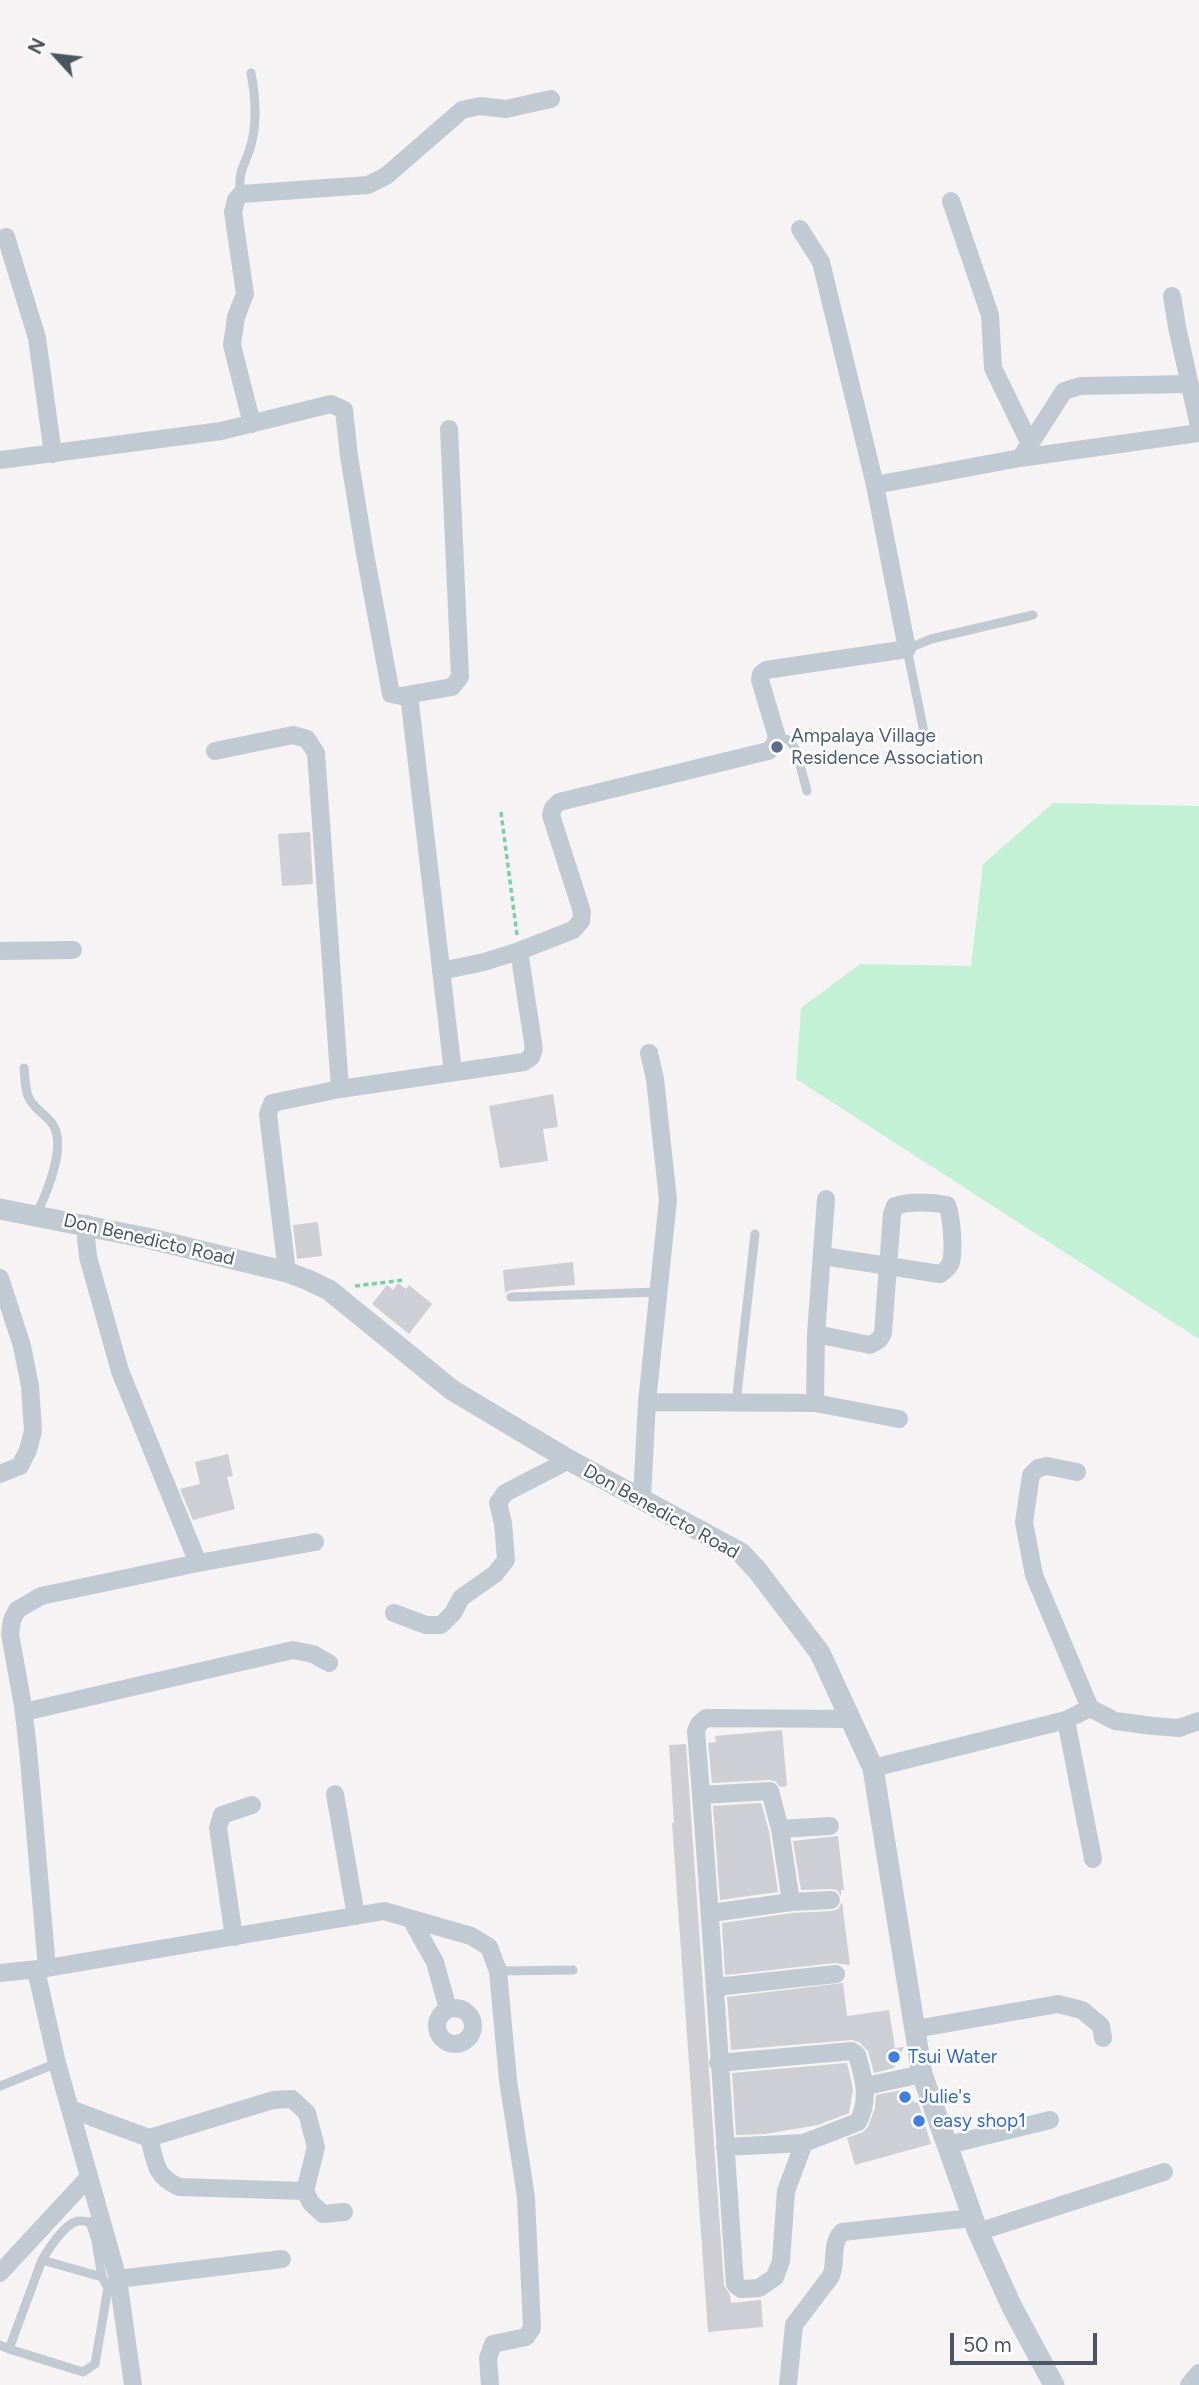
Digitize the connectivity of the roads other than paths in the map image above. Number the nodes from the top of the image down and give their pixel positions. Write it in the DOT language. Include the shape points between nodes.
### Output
graph roads {
  1 [pos="251,74"];
  2 [pos="551,99"];
  3 [pos="241,194"];
  4 [pos="951,201"];
  5 [pos="800,229"];
  6 [pos="6,237"];
  7 [pos="1172,296"];
  8 [pos="1190,384"];
  9 [pos="252,424"];
  10 [pos="1199,426"];
  11 [pos="449,429"];
  12 [pos="1199,433"];
  13 [pos="1025,451"];
  14 [pos="53,454"];
  15 [pos="0,460"];
  16 [pos="876,485"];
  17 [pos="1033,615"];
  18 [pos="907,649"];
  19 [pos="410,695"];
  20 [pos="924,732"];
  21 [pos="777,737"];
  22 [pos="215,751"];
  23 [pos="807,792"];
  24 [pos="73,950"];
  25 [pos="0,951"];
  26 [pos="519,951"];
  27 [pos="442,971"];
  28 [pos="649,1053"];
  29 [pos="24,1069"];
  30 [pos="453,1072"];
  31 [pos="340,1089"];
  32 [pos="826,1199"];
  33 [pos="0,1209"];
  34 [pos="36,1216"];
  35 [pos="87,1224"];
  36 [pos="755,1234"];
  37 [pos="823,1256"];
  38 [pos="889,1265"];
  39 [pos="287,1272"];
  40 [pos="0,1284"];
  41 [pos="659,1292"];
  42 [pos="511,1297"];
  43 [pos="816,1334"];
  44 [pos="647,1402"];
  45 [pos="736,1402"];
  46 [pos="815,1403"];
  47 [pos="899,1419"];
  48 [pos="569,1461"];
  49 [pos="1077,1472"];
  50 [pos="0,1474"];
  51 [pos="642,1499"];
  52 [pos="315,1542"];
  53 [pos="198,1563"];
  54 [pos="394,1613"];
  55 [pos="330,1663"];
  56 [pos="1090,1708"];
  57 [pos="24,1712"];
  58 [pos="851,1719"];
  59 [pos="1066,1720"];
  60 [pos="1199,1721"];
  61 [pos="873,1768"];
  62 [pos="335,1794"];
  63 [pos="701,1795"];
  64 [pos="252,1805"];
  65 [pos="830,1826"];
  66 [pos="780,1829"];
  67 [pos="1093,1858"];
  68 [pos="831,1900"];
  69 [pos="791,1902"];
  70 [pos="711,1913"];
  71 [pos="356,1916"];
  72 [pos="412,1921"];
  73 [pos="234,1937"];
  74 [pos="41,1969"];
  75 [pos="573,1970"];
  76 [pos="498,1971"];
  77 [pos="0,1972"];
  78 [pos="836,1974"];
  79 [pos="716,1987"];
  80 [pos="448,2009"];
  81 [pos="915,2029"];
  82 [pos="1103,2038"];
  83 [pos="57,2063"];
  84 [pos="718,2063"];
  85 [pos="922,2074"];
  86 [pos="0,2086"];
  87 [pos="866,2086"];
  88 [pos="69,2109"];
  89 [pos="1050,2120"];
  90 [pos="149,2138"];
  91 [pos="804,2143"];
  92 [pos="948,2145"];
  93 [pos="725,2147"];
  94 [pos="1164,2172"];
  95 [pos="88,2178"];
  96 [pos="304,2191"];
  97 [pos="344,2212"];
  98 [pos="975,2225"];
  99 [pos="282,2259"];
  100 [pos="42,2260"];
  101 [pos="0,2273"];
  102 [pos="110,2278"];
  103 [pos="5,2347"];
  104 [pos="1199,2373"];
  105 [pos="133,2385"];
  106 [pos="490,2385"];
  107 [pos="788,2385"];
  108 [pos="1054,2385"];
  109 [pos="1189,2385"];
  1 -- 3 [label="lane" via="253,139 241,170"];
  2 -- 3 [label="street" via="506,109 480,106 462,110 386,176 368,186"];
  3 -- 9 [label="street" via="233,212 245,294 232,345"];
  4 -- 13 [label="street" via="990,315 993,368"];
  5 -- 16 [label="street" via="821,262"];
  6 -- 14 [label="street" via="37,338"];
  7 -- 8 [label="street"];
  8 -- 10 [label="street"];
  8 -- 13 [label="street" via="1080,386 1064,391"];
  9 -- 14 [label="street"];
  9 -- 19 [label="street" via="331,404 344,410 391,694"];
  11 -- 19 [label="street" via="460,677 452,687"];
  12 -- 13 [label="street"];
  13 -- 16 [label="street"];
  14 -- 15 [label="street"];
  16 -- 18 [label="street"];
  17 -- 18 [label="lane"];
  18 -- 20 [label="lane"];
  18 -- 21 [label="street" via="766,670 760,680"];
  19 -- 27 [label="street"];
  21 -- 23 [label="lane" via="789,740 796,750"];
  21 -- 26 [label="street" via="768,751 559,802 551,814 581,921 573,930"];
  22 -- 31 [label="street" via="293,735 307,740 316,753"];
  24 -- 25 [label="street"];
  26 -- 27 [label="street"];
  26 -- 30 [label="street" via="534,1049 531,1057 524,1062"];
  27 -- 30 [label="street"];
  28 -- 41 [label="street" via="668,1200"];
  29 -- 34 [label="lane" via="28,1097 53,1125 58,1138 51,1179"];
  30 -- 31 [label="street"];
  31 -- 39 [label="street" via="272,1104 268,1114"];
  32 -- 37 [label="street"];
  33 -- 34 [label="street, Don Benedicto Road"];
  34 -- 35 [label="street, Don Benedicto Road"];
  35 -- 39 [label="street, Don Benedicto Road"];
  35 -- 53 [label="street" via="88,1257 120,1371"];
  36 -- 45 [label="lane"];
  37 -- 38 [label="street"];
  37 -- 43 [label="street"];
  38 -- 38 [label="street" via="895,1206 947,1205 952,1260 947,1270 940,1274"];
  38 -- 43 [label="street" via="883,1333 878,1340 870,1345"];
  39 -- 48 [label="street, Don Benedicto Road" via="329,1290 452,1390"];
  40 -- 50 [label="street" via="22,1346 33,1431 20,1466"];
  41 -- 42 [label="lane"];
  41 -- 44 [label="street"];
  43 -- 46 [label="street"];
  44 -- 45 [label="street"];
  44 -- 51 [label="street"];
  45 -- 46 [label="street"];
  46 -- 47 [label="street"];
  48 -- 51 [label="street, Don Benedicto Road"];
  48 -- 54 [label="street" via="505,1493 498,1503 506,1560 495,1574 461,1598 441,1625 425,1625"];
  49 -- 56 [label="street" via="1047,1465 1038,1468 1031,1475 1024,1522 1034,1575"];
  51 -- 58 [label="street, Don Benedicto Road" via="741,1553 820,1653"];
  52 -- 53 [label="street"];
  53 -- 57 [label="street" via="41,1596 18,1610 10,1634"];
  55 -- 57 [label="street" via="293,1650"];
  56 -- 59 [label="street"];
  56 -- 60 [label="street" via="1115,1721 1153,1726 1179,1728"];
  57 -- 74 [label="street"];
  58 -- 61 [label="street, Don Benedicto Road"];
  58 -- 63 [label="street" via="706,1718 696,1731"];
  59 -- 61 [label="street"];
  59 -- 67 [label="street"];
  61 -- 81 [label="street, Don Benedicto Road"];
  62 -- 71 [label="street"];
  63 -- 66 [label="street" via="770,1791"];
  63 -- 70 [label="street"];
  64 -- 73 [label="street" via="222,1815 218,1828"];
  65 -- 66 [label="street"];
  66 -- 69 [label="street"];
  68 -- 69 [label="street"];
  69 -- 70 [label="street"];
  70 -- 79 [label="street"];
  71 -- 72 [label="street" via="384,1911"];
  71 -- 73 [label="street"];
  72 -- 76 [label="street" via="471,1936 489,1947"];
  72 -- 80 [label="street" via="435,1962"];
  73 -- 74 [label="street"];
  74 -- 77 [label="street"];
  74 -- 83 [label="street"];
  75 -- 76 [label="lane"];
  76 -- 106 [label="street" via="508,2080 527,2197 532,2328 526,2337 493,2344 488,2358"];
  78 -- 79 [label="street"];
  79 -- 84 [label="street"];
  81 -- 82 [label="street" via="1058,2004 1082,2010 1101,2026"];
  81 -- 85 [label="street, Don Benedicto Road"];
  83 -- 86 [label="lane"];
  83 -- 88 [label="street"];
  84 -- 87 [label="street" via="852,2052"];
  84 -- 93 [label="street"];
  85 -- 87 [label="street"];
  85 -- 92 [label="street, Don Benedicto Road"];
  87 -- 91 [label="street" via="858,2122"];
  88 -- 90 [label="street"];
  88 -- 95 [label="street"];
  89 -- 92 [label="street"];
  90 -- 96 [label="street" via="159,2174 179,2187"];
  90 -- 96 [label="street" via="273,2099 292,2099 307,2113 316,2147"];
  91 -- 93 [label="street"];
  91 -- 93 [label="street" via="786,2191 781,2261 775,2277 759,2288 741,2289 735,2284"];
  92 -- 98 [label="street, Don Benedicto Road"];
  94 -- 98 [label="street"];
  95 -- 101 [label="street"];
  95 -- 102 [label="street"];
  96 -- 97 [label="street" via="323,2214"];
  98 -- 107 [label="street" via="838,2235 831,2277 794,2325"];
  98 -- 108 [label="street, Don Benedicto Road"];
  99 -- 102 [label="street"];
  100 -- 102 [label="lane"];
  100 -- 102 [label="lane" via="70,2225 79,2220 90,2222"];
  100 -- 103 [label="lane"];
  102 -- 103 [label="lane" via="95,2364 83,2372"];
  102 -- 105 [label="street"];
  104 -- 109 [label="street"];
}
